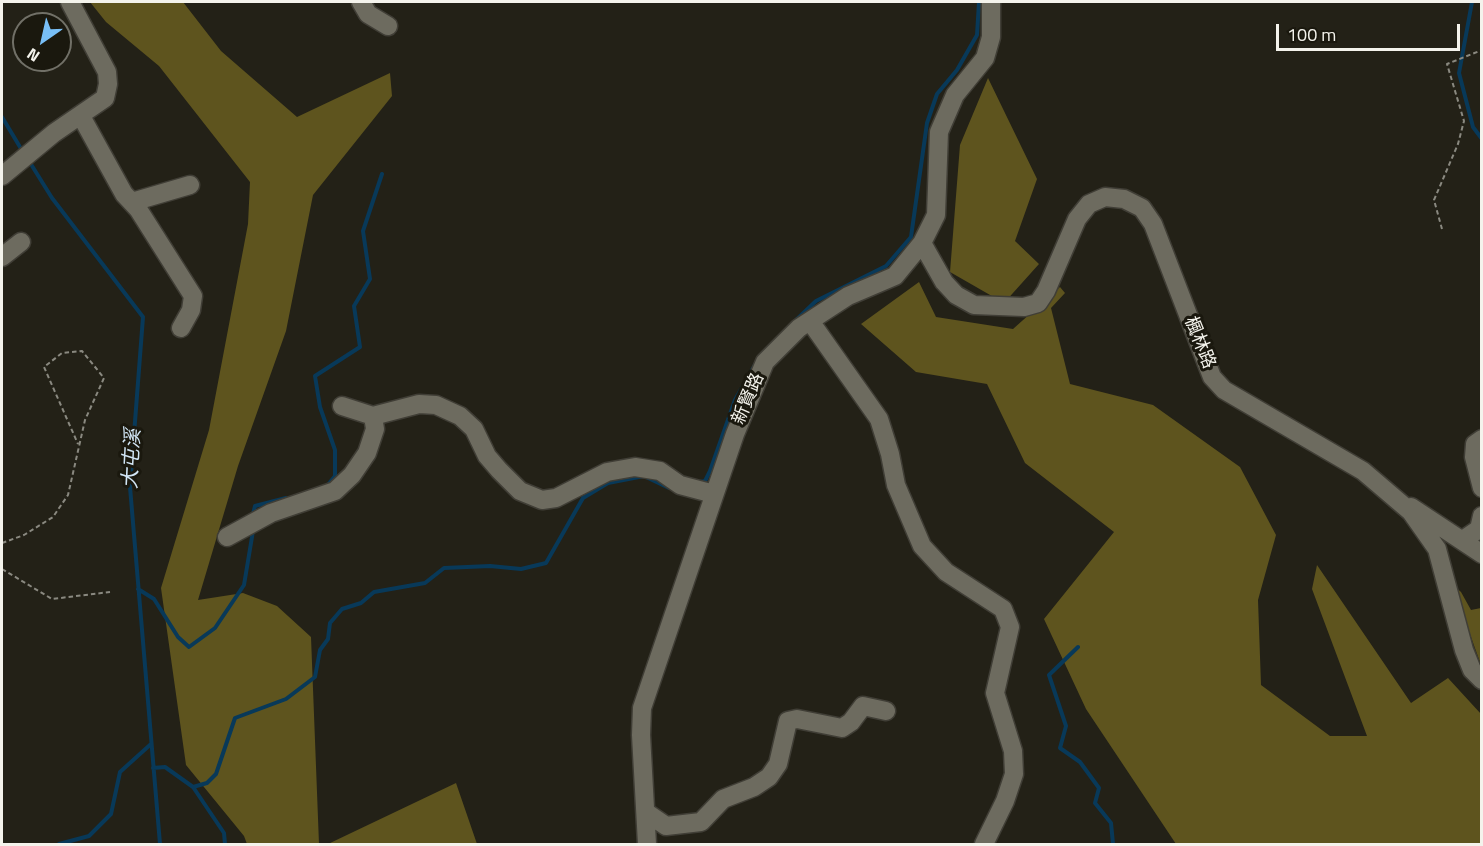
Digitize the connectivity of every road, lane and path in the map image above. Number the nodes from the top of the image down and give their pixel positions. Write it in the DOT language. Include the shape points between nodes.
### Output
graph roads {
  1 [pos="70,2"];
  2 [pos="361,2"];
  3 [pos="991,2"];
  4 [pos="388,26"];
  5 [pos="1482,50"];
  6 [pos="81,116"];
  7 [pos="8,172"];
  8 [pos="190,185"];
  9 [pos="132,202"];
  10 [pos="1442,229"];
  11 [pos="21,242"];
  12 [pos="922,243"];
  13 [pos="2,256"];
  14 [pos="810,321"];
  15 [pos="181,328"];
  16 [pos="342,406"];
  17 [pos="373,416"];
  18 [pos="1482,439"];
  19 [pos="78,444"];
  20 [pos="1482,488"];
  21 [pos="714,495"];
  22 [pos="1392,495"];
  23 [pos="1482,516"];
  24 [pos="227,537"];
  25 [pos="1463,540"];
  26 [pos="2,543"];
  27 [pos="1482,554"];
  28 [pos="2,569"];
  29 [pos="110,592"];
  30 [pos="1482,680"];
  31 [pos="886,711"];
  32 [pos="647,813"];
  33 [pos="647,844"];
  34 [pos="984,844"];
  1 -- 6 [label="street" via="100,56 108,84 105,98"];
  2 -- 4 [label="street" via="368,14"];
  3 -- 12 [label="street, 新賢路" via="991,36 985,58 955,94 939,132 936,215"];
  5 -- 10 [label="path" via="1447,64 1464,121 1434,200"];
  6 -- 7 [label="street"];
  6 -- 9 [label="street"];
  8 -- 9 [label="street"];
  9 -- 15 [label="street" via="193,296"];
  11 -- 13 [label="street"];
  12 -- 14 [label="street, 新賢路" via="895,276 848,296"];
  12 -- 22 [label="street, 楓林路" via="956,295 974,305 1024,307 1038,303 1046,291 1077,219 1089,204 1105,197 1124,199 1142,208 1153,224 1212,377 1224,390 1363,471"];
  14 -- 21 [label="street, 新賢路" via="765,362"];
  14 -- 34 [label="street" via="879,419 896,485 922,546 946,572 1003,609 1010,627 995,693 1014,751 1014,774"];
  16 -- 17 [label="street"];
  17 -- 21 [label="street" via="436,405 460,416 474,429 499,470 520,490 542,500 556,498 607,472 636,467 660,471 680,485"];
  17 -- 24 [label="street" via="375,429 367,453 335,491 271,513"];
  18 -- 20 [label="street" via="1475,444 1474,457"];
  19 -- 19 [label="path" via="44,367 63,353 82,351 104,378"];
  19 -- 26 [label="path" via="68,495 53,517"];
  21 -- 32 [label="street, 新賢路" via="642,708"];
  22 -- 25 [label="street"];
  22 -- 30 [label="street, 楓林路" via="1411,512 1437,549 1464,650 1472,670"];
  23 -- 25 [label="street" via="1479,528"];
  25 -- 27 [label="street"];
  28 -- 29 [label="path" via="52,598"];
  31 -- 32 [label="street" via="863,706 842,728 797,719 788,721 777,764 768,777 723,799 701,822 666,826"];
  32 -- 33 [label="street, 新賢路"];
}
